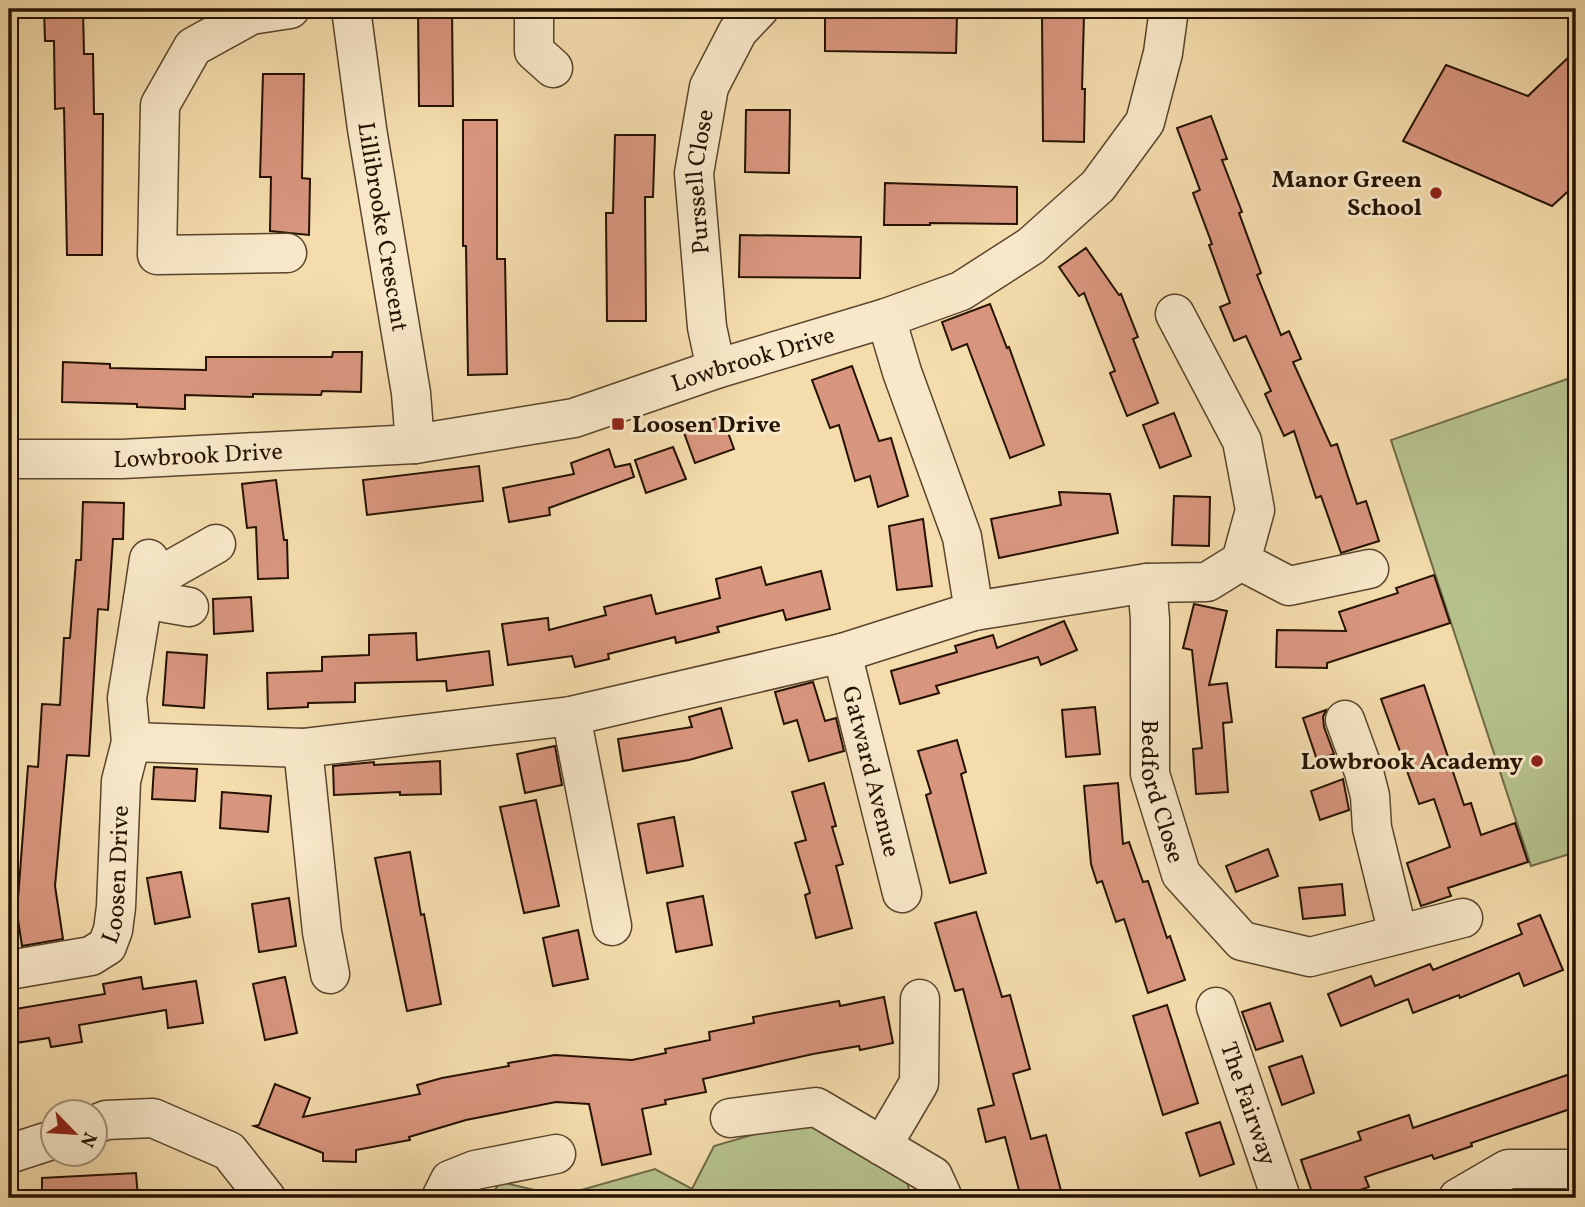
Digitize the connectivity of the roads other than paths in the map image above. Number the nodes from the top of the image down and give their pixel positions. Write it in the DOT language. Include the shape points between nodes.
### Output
graph roads {
  1 [pos="290,9"];
  2 [pos="351,9"];
  3 [pos="534,9"];
  4 [pos="759,9"];
  5 [pos="1169,9"];
  6 [pos="553,68"];
  7 [pos="287,253"];
  8 [pos="1175,314"];
  9 [pos="886,318"];
  10 [pos="716,369"];
  11 [pos="415,444"];
  12 [pos="9,459"];
  13 [pos="216,544"];
  14 [pos="1241,561"];
  15 [pos="1369,569"];
  16 [pos="146,578"];
  17 [pos="1147,583"];
  18 [pos="189,607"];
  19 [pos="974,611"];
  20 [pos="842,653"];
  21 [pos="571,716"];
  22 [pos="1345,720"];
  23 [pos="131,742"];
  24 [pos="303,748"];
  25 [pos="902,892"];
  26 [pos="1464,918"];
  27 [pos="612,926"];
  28 [pos="1398,934"];
  29 [pos="9,970"];
  30 [pos="330,974"];
  31 [pos="920,999"];
  32 [pos="1216,1007"];
  33 [pos="730,1118"];
  34 [pos="108,1120"];
  35 [pos="38,1145"];
  36 [pos="882,1146"];
  37 [pos="9,1154"];
  38 [pos="556,1154"];
  39 [pos="1576,1172"];
  40 [pos="266,1198"];
  41 [pos="441,1198"];
  42 [pos="943,1198"];
  43 [pos="1281,1198"];
  44 [pos="1458,1198"];
  1 -- 7 [label="street" via="251,15 193,47 160,105 157,255"];
  2 -- 11 [label="street, Lillibrooke Crescent"];
  3 -- 6 [label="street" via="534,51"];
  4 -- 10 [label="street, Purssell Close" via="738,31 709,87 694,173"];
  5 -- 9 [label="street, Lowbrook Drive" via="1145,122 1098,186 1031,246 961,291"];
  8 -- 14 [label="street" via="1242,441 1255,510"];
  9 -- 10 [label="street, Lowbrook Drive"];
  9 -- 19 [label="street" via="962,537"];
  10 -- 11 [label="street, Lowbrook Drive" via="573,418"];
  11 -- 12 [label="street, Lowbrook Drive"];
  13 -- 16 [label="street" via="163,574"];
  14 -- 15 [label="street" via="1289,586"];
  14 -- 17 [label="street" via="1207,582"];
  16 -- 18 [label="street"];
  16 -- 23 [label="street, Loosen Drive" via="127,698"];
  17 -- 19 [label="street"];
  17 -- 28 [label="street, Bedford Close" via="1150,774 1181,874 1242,941 1310,957"];
  19 -- 20 [label="street"];
  20 -- 21 [label="street"];
  20 -- 25 [label="street, Gatward Avenue"];
  21 -- 24 [label="street"];
  21 -- 27 [label="street"];
  22 -- 28 [label="street" via="1370,796 1372,828"];
  23 -- 24 [label="street"];
  23 -- 29 [label="street, Loosen Drive" via="121,781 117,907 107,946 91,957"];
  24 -- 30 [label="street" via="337,930"];
  26 -- 28 [label="street, Bedford Close"];
  31 -- 36 [label="street" via="919,1083"];
  32 -- 43 [label="street, The Fairway"];
  33 -- 36 [label="street" via="816,1107"];
  34 -- 40 [label="street" via="153,1118 229,1151"];
  35 -- 37 [label="street"];
  36 -- 42 [label="street" via="933,1176"];
  38 -- 41 [label="street" via="475,1170 450,1180"];
  39 -- 44 [label="street" via="1508,1169"];
}
